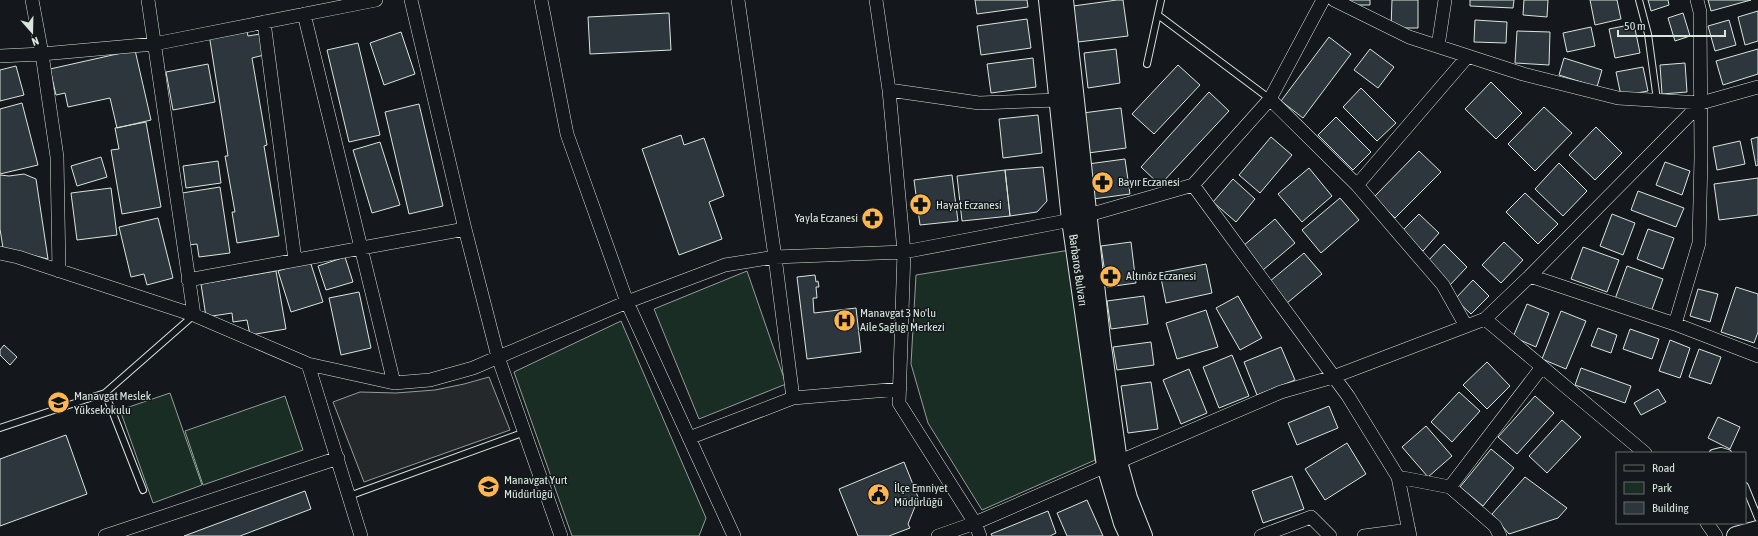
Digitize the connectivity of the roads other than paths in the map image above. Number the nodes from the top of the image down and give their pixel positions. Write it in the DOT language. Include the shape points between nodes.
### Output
graph roads {
  1 [pos="32,0"];
  2 [pos="148,0"];
  3 [pos="376,0"];
  4 [pos="411,0"];
  5 [pos="541,0"];
  6 [pos="738,0"];
  7 [pos="876,0"];
  8 [pos="1048,0"];
  9 [pos="1064,0"];
  10 [pos="1161,0"];
  11 [pos="1323,0"];
  12 [pos="1334,0"];
  13 [pos="1445,0"];
  14 [pos="1639,0"];
  15 [pos="1697,0"];
  16 [pos="304,14"];
  17 [pos="1158,15"];
  18 [pos="264,22"];
  19 [pos="154,44"];
  20 [pos="1438,46"];
  21 [pos="42,54"];
  22 [pos="0,56"];
  23 [pos="1468,56"];
  24 [pos="1147,64"];
  25 [pos="1758,87"];
  26 [pos="889,90"];
  27 [pos="1270,98"];
  28 [pos="1059,100"];
  29 [pos="1657,100"];
  30 [pos="1701,103"];
  31 [pos="1193,185"];
  32 [pos="1357,185"];
  33 [pos="1079,218"];
  34 [pos="464,229"];
  35 [pos="361,248"];
  36 [pos="904,252"];
  37 [pos="0,253"];
  38 [pos="775,257"];
  39 [pos="296,260"];
  40 [pos="59,271"];
  41 [pos="1530,276"];
  42 [pos="188,280"];
  43 [pos="627,302"];
  44 [pos="194,315"];
  45 [pos="1484,319"];
  46 [pos="1675,324"];
  47 [pos="1466,326"];
  48 [pos="1758,356"];
  49 [pos="498,357"];
  50 [pos="308,364"];
  51 [pos="1542,367"];
  52 [pos="1334,377"];
  53 [pos="394,384"];
  54 [pos="900,389"];
  55 [pos="106,393"];
  56 [pos="793,398"];
  57 [pos="0,428"];
  58 [pos="525,432"];
  59 [pos="689,438"];
  60 [pos="1644,452"];
  61 [pos="338,458"];
  62 [pos="1112,464"];
  63 [pos="1398,477"];
  64 [pos="1450,487"];
  65 [pos="1746,488"];
  66 [pos="143,490"];
  67 [pos="349,496"];
  68 [pos="1758,518"];
  69 [pos="975,523"];
  70 [pos="1707,524"];
  71 [pos="1758,530"];
  72 [pos="1409,533"];
  73 [pos="105,536"];
  74 [pos="361,536"];
  75 [pos="561,536"];
  76 [pos="734,536"];
  77 [pos="938,536"];
  78 [pos="980,536"];
  79 [pos="1129,536"];
  80 [pos="1143,536"];
  81 [pos="1261,536"];
  82 [pos="1330,536"];
  83 [pos="1364,536"];
  84 [pos="1500,536"];
  85 [pos="1716,536"];
  86 [pos="1736,536"];
  1 -- 21 [label="street"];
  2 -- 19 [label="street"];
  3 -- 16 [label="street"];
  4 -- 34 [label="street"];
  5 -- 43 [label="street" via="567,134"];
  6 -- 38 [label="street"];
  7 -- 26 [label="street"];
  8 -- 28 [label="street, Barbaros Bulvarı"];
  9 -- 33 [label="street, Barbaros Bulvarı"];
  10 -- 17 [label="lane"];
  11 -- 27 [label="street"];
  12 -- 20 [label="street" via="1409,37"];
  13 -- 20 [label="street"];
  14 -- 29 [label="lane" via="1648,34"];
  15 -- 30 [label="street" via="1700,12"];
  16 -- 18 [label="street"];
  16 -- 35 [label="street"];
  17 -- 24 [label="lane"];
  17 -- 27 [label="lane"];
  18 -- 19 [label="street"];
  18 -- 39 [label="street"];
  19 -- 21 [label="street"];
  19 -- 42 [label="street"];
  20 -- 23 [label="street"];
  21 -- 22 [label="street"];
  21 -- 40 [label="street" via="57,157"];
  23 -- 29 [label="street" via="1523,74 1618,98"];
  23 -- 32 [label="street"];
  25 -- 30 [label="street"];
  26 -- 28 [label="street" via="979,103"];
  26 -- 36 [label="street"];
  27 -- 31 [label="street"];
  27 -- 32 [label="street"];
  28 -- 33 [label="street, Barbaros Bulvarı"];
  29 -- 30 [label="street"];
  30 -- 41 [label="street"];
  30 -- 46 [label="street" via="1699,243"];
  31 -- 33 [label="street"];
  31 -- 52 [label="street"];
  32 -- 47 [label="street" via="1443,286"];
  33 -- 36 [label="street"];
  33 -- 62 [label="street, Barbaros Bulvarı"];
  34 -- 35 [label="street"];
  34 -- 49 [label="street"];
  35 -- 39 [label="street"];
  35 -- 53 [label="street"];
  36 -- 38 [label="street"];
  36 -- 54 [label="street"];
  37 -- 40 [label="street"];
  38 -- 43 [label="street" via="725,265"];
  38 -- 56 [label="street"];
  39 -- 42 [label="street"];
  40 -- 44 [label="street"];
  41 -- 45 [label="street"];
  41 -- 46 [label="street"];
  42 -- 44 [label="street"];
  43 -- 49 [label="street"];
  43 -- 59 [label="street"];
  44 -- 50 [label="street"];
  44 -- 55 [label="lane"];
  45 -- 47 [label="street"];
  45 -- 51 [label="street"];
  46 -- 48 [label="street"];
  47 -- 52 [label="street"];
  49 -- 53 [label="street" via="472,368 430,380"];
  49 -- 58 [label="street"];
  50 -- 53 [label="street"];
  50 -- 61 [label="street"];
  51 -- 60 [label="street"];
  51 -- 64 [label="street"];
  52 -- 62 [label="street" via="1281,392"];
  52 -- 63 [label="street"];
  54 -- 56 [label="street"];
  54 -- 69 [label="street" via="899,403"];
  55 -- 57 [label="lane"];
  55 -- 66 [label="lane"];
  56 -- 59 [label="street"];
  58 -- 67 [label="lane"];
  58 -- 75 [label="street"];
  59 -- 76 [label="street"];
  61 -- 67 [label="street"];
  61 -- 73 [label="street"];
  62 -- 69 [label="street"];
  62 -- 79 [label="street, Barbaros Bulvarı" via="1123,523"];
  62 -- 80 [label="street, Barbaros Bulvarı"];
  63 -- 64 [label="street"];
  63 -- 72 [label="street"];
  64 -- 84 [label="street" via="1495,526"];
  65 -- 68 [label="lane"];
  67 -- 74 [label="street"];
  69 -- 77 [label="street"];
  69 -- 78 [label="street"];
  70 -- 85 [label="street"];
  71 -- 86 [label="street"];
  72 -- 83 [label="street"];
  81 -- 82 [label="street" via="1311,517"];
}
